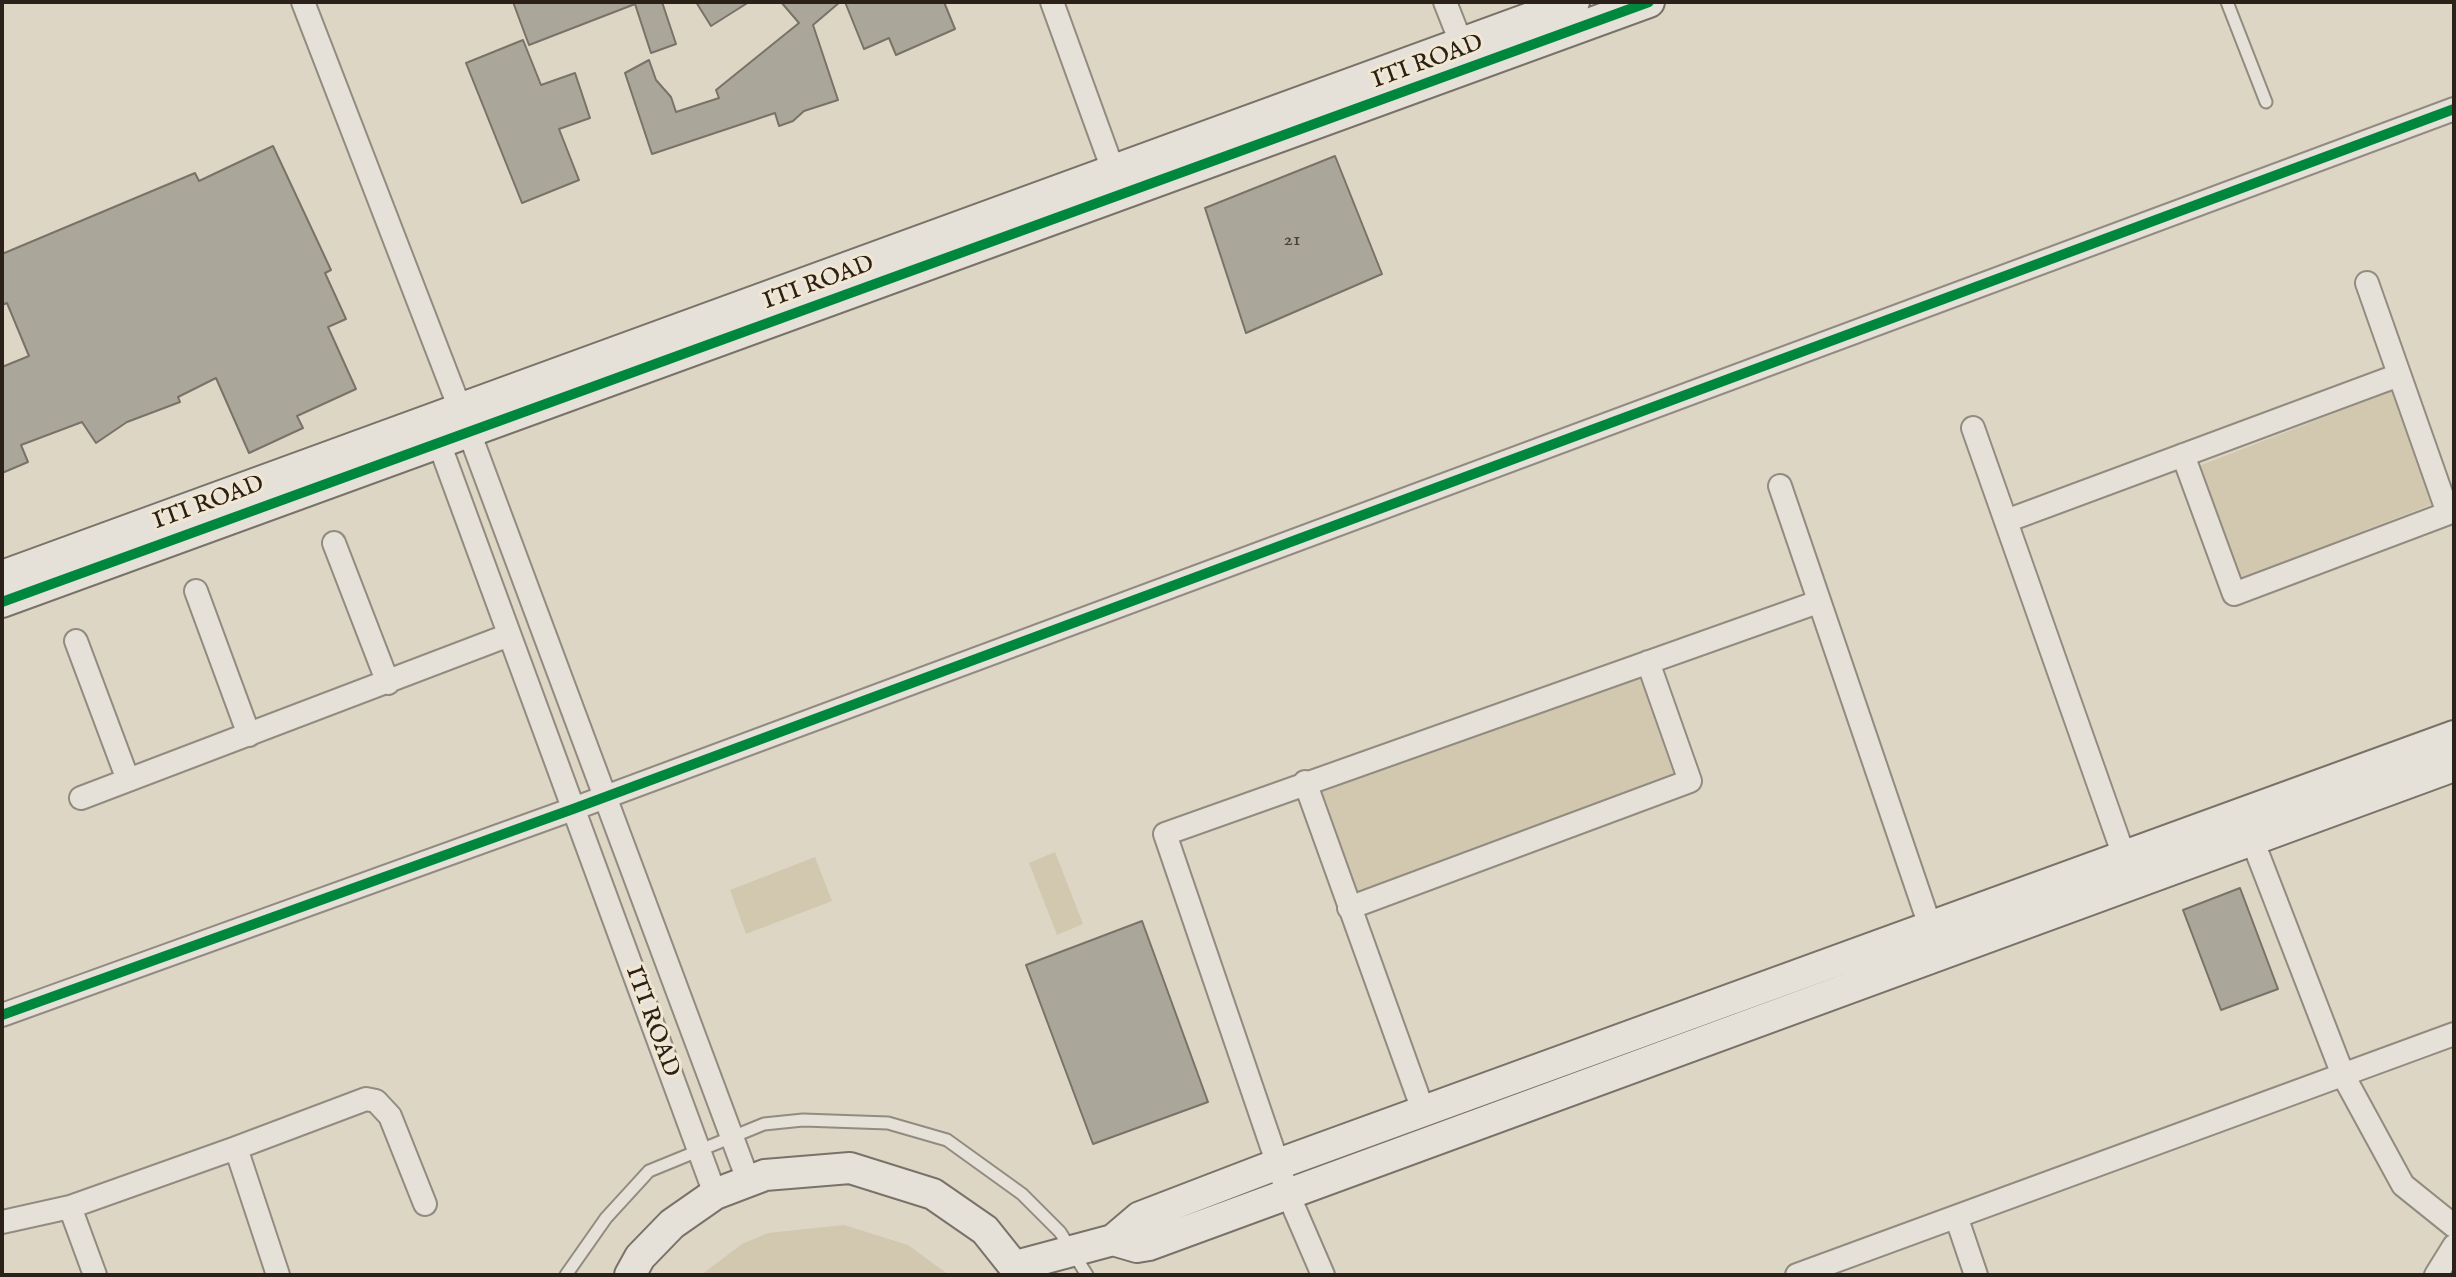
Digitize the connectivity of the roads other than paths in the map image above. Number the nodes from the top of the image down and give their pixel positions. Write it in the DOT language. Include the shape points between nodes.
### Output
graph roads {
  1 [pos="303,2"];
  2 [pos="1052,2"];
  3 [pos="1445,2"];
  4 [pos="1574,2"];
  5 [pos="1649,2"];
  6 [pos="2227,2"];
  7 [pos="1462,45"];
  8 [pos="2266,102"];
  9 [pos="2454,109"];
  10 [pos="1113,170"];
  11 [pos="2367,283"];
  12 [pos="2399,375"];
  13 [pos="463,419"];
  14 [pos="1973,428"];
  15 [pos="439,443"];
  16 [pos="2183,455"];
  17 [pos="1780,486"];
  18 [pos="2451,512"];
  19 [pos="2006,521"];
  20 [pos="334,543"];
  21 [pos="2,576"];
  22 [pos="196,591"];
  23 [pos="2,602"];
  24 [pos="1818,602"];
  25 [pos="509,635"];
  26 [pos="76,641"];
  27 [pos="1648,662"];
  28 [pos="388,683"];
  29 [pos="249,735"];
  30 [pos="2454,736"];
  31 [pos="2454,766"];
  32 [pos="128,780"];
  33 [pos="1305,782"];
  34 [pos="604,795"];
  35 [pos="81,798"];
  36 [pos="573,809"];
  37 [pos="2248,829"];
  38 [pos="2124,856"];
  39 [pos="1349,908"];
  40 [pos="1930,926"];
  41 [pos="2,1015"];
  42 [pos="2454,1034"];
  43 [pos="2343,1075"];
  44 [pos="1424,1113"];
  45 [pos="734,1135"];
  46 [pos="236,1148"];
  47 [pos="699,1152"];
  48 [pos="1278,1164"];
  49 [pos="748,1180"];
  50 [pos="715,1194"];
  51 [pos="1288,1194"];
  52 [pos="425,1204"];
  53 [pos="70,1207"];
  54 [pos="1957,1219"];
  55 [pos="2,1222"];
  56 [pos="2454,1226"];
  57 [pos="1113,1240"];
  58 [pos="2454,1246"];
  59 [pos="1081,1263"];
  60 [pos="1018,1271"];
  61 [pos="1808,1273"];
  62 [pos="95,1275"];
  63 [pos="278,1275"];
  64 [pos="566,1275"];
  65 [pos="630,1275"];
  66 [pos="1323,1275"];
  67 [pos="1976,1275"];
  68 [pos="2436,1275"];
  1 -- 13 [label="street"];
  2 -- 10 [label="street"];
  3 -- 7 [label="street"];
  4 -- 7 [label="street, ITI ROAD"];
  5 -- 13 [label="street, ITI ROAD"];
  6 -- 8 [label="lane"];
  7 -- 10 [label="street, ITI ROAD"];
  9 -- 34 [label="street"];
  10 -- 13 [label="street, ITI ROAD"];
  11 -- 12 [label="street"];
  12 -- 16 [label="street"];
  12 -- 18 [label="street"];
  13 -- 15 [label="street, ITI ROAD"];
  13 -- 21 [label="street"];
  13 -- 34 [label="street, ITI ROAD"];
  14 -- 19 [label="street"];
  15 -- 23 [label="street, ITI ROAD"];
  15 -- 25 [label="street, ITI ROAD"];
  16 -- 18 [label="street" via="2234,594"];
  16 -- 19 [label="street"];
  17 -- 24 [label="street"];
  19 -- 38 [label="street"];
  20 -- 28 [label="street"];
  22 -- 29 [label="street"];
  24 -- 27 [label="street"];
  24 -- 40 [label="street"];
  25 -- 28 [label="street"];
  25 -- 36 [label="street, ITI ROAD"];
  26 -- 32 [label="street"];
  27 -- 33 [label="street"];
  27 -- 39 [label="street" via="1690,781"];
  28 -- 29 [label="street"];
  29 -- 32 [label="street"];
  30 -- 37 [label="street"];
  31 -- 37 [label="street"];
  32 -- 35 [label="street"];
  33 -- 39 [label="street"];
  33 -- 48 [label="street" via="1165,834"];
  34 -- 36 [label="street"];
  34 -- 45 [label="street, ITI ROAD"];
  36 -- 41 [label="street"];
  36 -- 47 [label="street, ITI ROAD"];
  37 -- 38 [label="street"];
  37 -- 43 [label="street"];
  37 -- 51 [label="street" via="1945,951"];
  38 -- 40 [label="street"];
  39 -- 44 [label="street"];
  40 -- 44 [label="street"];
  42 -- 43 [label="street"];
  43 -- 54 [label="street"];
  43 -- 56 [label="street" via="2403,1185"];
  44 -- 48 [label="street"];
  45 -- 47 [label="lane"];
  45 -- 49 [label="street, ITI ROAD"];
  45 -- 59 [label="lane" via="764,1124 861,1120 947,1140 1022,1194"];
  46 -- 52 [label="street" via="366,1099 376,1101 390,1116"];
  46 -- 53 [label="street"];
  46 -- 63 [label="street"];
  47 -- 50 [label="street, ITI ROAD"];
  47 -- 64 [label="lane" via="649,1171 606,1218"];
  48 -- 51 [label="street"];
  48 -- 57 [label="street" via="1140,1217"];
  49 -- 50 [label="street"];
  49 -- 60 [label="street" via="850,1168 933,1194 985,1230"];
  50 -- 65 [label="street" via="672,1224"];
  51 -- 57 [label="street" via="1149,1245"];
  51 -- 66 [label="street"];
  53 -- 55 [label="street"];
  53 -- 62 [label="street"];
  54 -- 61 [label="street"];
  54 -- 67 [label="street"];
  57 -- 59 [label="street"];
  58 -- 68 [label="street"];
  59 -- 60 [label="street"];
}
